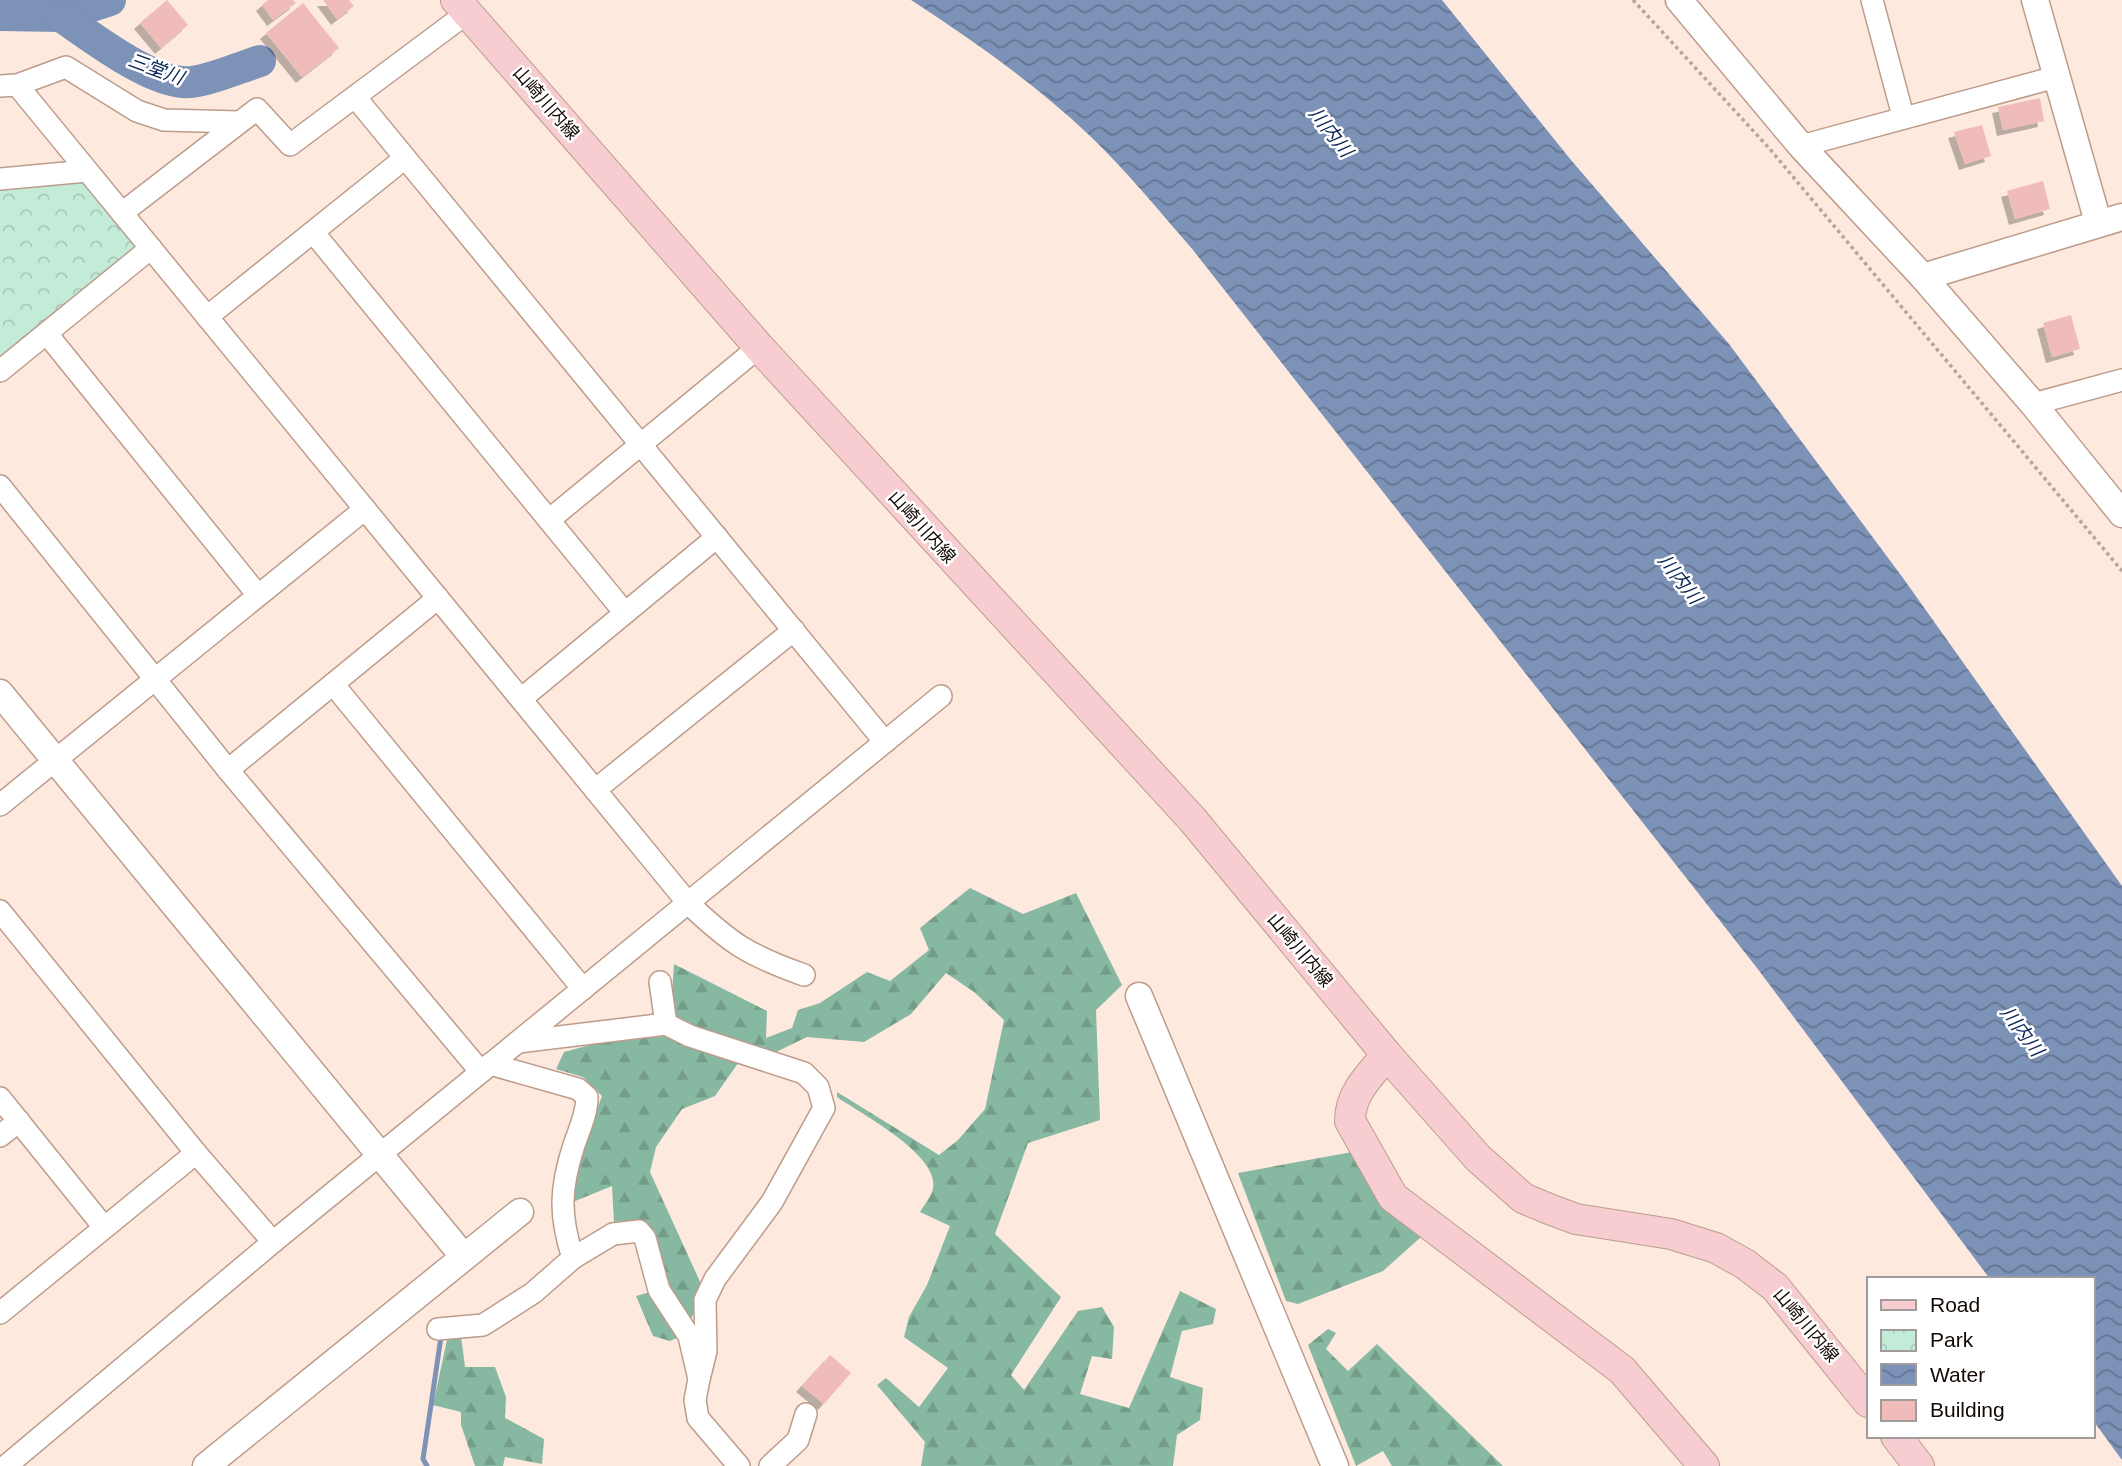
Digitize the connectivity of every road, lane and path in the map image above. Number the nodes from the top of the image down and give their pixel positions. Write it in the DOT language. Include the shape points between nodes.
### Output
graph roads {
  1 [pos="1633,0"];
  2 [pos="1872,0"];
  3 [pos="2035,0"];
  4 [pos="1689,2"];
  5 [pos="462,6"];
  6 [pos="2056,77"];
  7 [pos="9,86"];
  8 [pos="356,97"];
  9 [pos="1903,116"];
  10 [pos="239,122"];
  11 [pos="1801,146"];
  12 [pos="405,158"];
  13 [pos="87,171"];
  14 [pos="0,179"];
  15 [pos="122,213"];
  16 [pos="2110,219"];
  17 [pos="313,232"];
  18 [pos="151,248"];
  19 [pos="1923,277"];
  20 [pos="207,317"];
  21 [pos="47,334"];
  22 [pos="759,347"];
  23 [pos="0,371"];
  24 [pos="2122,380"];
  25 [pos="2032,404"];
  26 [pos="640,444"];
  27 [pos="0,486"];
  28 [pos="365,509"];
  29 [pos="2122,514"];
  30 [pos="549,520"];
  31 [pos="717,537"];
  32 [pos="2122,572"];
  33 [pos="257,594"];
  34 [pos="438,598"];
  35 [pos="625,613"];
  36 [pos="794,630"];
  37 [pos="157,678"];
  38 [pos="333,684"];
  39 [pos="0,693"];
  40 [pos="941,696"];
  41 [pos="521,699"];
  42 [pos="885,742"];
  43 [pos="55,760"];
  44 [pos="228,770"];
  45 [pos="596,790"];
  46 [pos="0,805"];
  47 [pos="688,902"];
  48 [pos="0,911"];
  49 [pos="804,975"];
  50 [pos="660,982"];
  51 [pos="583,989"];
  52 [pos="1139,996"];
  53 [pos="666,1024"];
  54 [pos="518,1042"];
  55 [pos="1387,1055"];
  56 [pos="486,1068"];
  57 [pos="0,1098"];
  58 [pos="19,1121"];
  59 [pos="0,1136"];
  60 [pos="196,1153"];
  61 [pos="380,1155"];
  62 [pos="520,1212"];
  63 [pos="103,1226"];
  64 [pos="273,1242"];
  65 [pos="464,1257"];
  66 [pos="573,1258"];
  67 [pos="4,1301"];
  68 [pos="438,1329"];
  69 [pos="699,1380"];
  70 [pos="1867,1401"];
  71 [pos="806,1414"];
  72 [pos="1898,1438"];
  73 [pos="0,1457"];
  74 [pos="7,1466"];
  75 [pos="206,1466"];
  76 [pos="739,1466"];
  77 [pos="770,1466"];
  78 [pos="1335,1466"];
  79 [pos="1704,1466"];
  80 [pos="1919,1466"];
  1 -- 32 [label="path" via="1769,148"];
  2 -- 9 [label="street"];
  3 -- 6 [label="street"];
  4 -- 11 [label="street"];
  5 -- 8 [label="street"];
  5 -- 22 [label="main road, 山崎川内線"];
  6 -- 9 [label="street"];
  6 -- 16 [label="street"];
  7 -- 10 [label="street" via="66,67 137,111 164,120"];
  7 -- 13 [label="street"];
  8 -- 10 [label="street" via="290,145 257,109"];
  8 -- 12 [label="street"];
  9 -- 11 [label="street"];
  10 -- 15 [label="street"];
  11 -- 19 [label="street"];
  12 -- 17 [label="street"];
  12 -- 26 [label="street"];
  13 -- 14 [label="street"];
  13 -- 15 [label="street"];
  15 -- 18 [label="street"];
  16 -- 19 [label="street"];
  17 -- 20 [label="street"];
  17 -- 30 [label="street"];
  18 -- 20 [label="street"];
  18 -- 21 [label="street"];
  19 -- 25 [label="street"];
  20 -- 28 [label="street"];
  21 -- 23 [label="street"];
  21 -- 33 [label="street"];
  22 -- 26 [label="street"];
  22 -- 55 [label="main road, 山崎川内線" via="1192,819"];
  24 -- 25 [label="street"];
  25 -- 29 [label="street"];
  26 -- 30 [label="street"];
  26 -- 31 [label="street"];
  27 -- 37 [label="street"];
  28 -- 33 [label="street"];
  28 -- 34 [label="street"];
  30 -- 35 [label="street"];
  31 -- 35 [label="street"];
  31 -- 36 [label="street"];
  33 -- 37 [label="street"];
  34 -- 38 [label="street"];
  34 -- 41 [label="street"];
  35 -- 41 [label="street"];
  36 -- 42 [label="street"];
  36 -- 45 [label="street"];
  37 -- 43 [label="street"];
  37 -- 44 [label="street"];
  38 -- 44 [label="street"];
  38 -- 51 [label="street"];
  39 -- 43 [label="street"];
  40 -- 42 [label="street"];
  41 -- 45 [label="street"];
  42 -- 47 [label="street"];
  43 -- 46 [label="street"];
  43 -- 61 [label="street"];
  44 -- 56 [label="street"];
  45 -- 47 [label="street"];
  47 -- 49 [label="street" via="735,945"];
  47 -- 51 [label="street"];
  48 -- 60 [label="street"];
  50 -- 53 [label="street"];
  51 -- 54 [label="street"];
  52 -- 78 [label="street"];
  53 -- 54 [label="street"];
  53 -- 69 [label="street" via="804,1073 818,1087 824,1108 772,1202 715,1279 705,1300 706,1351"];
  54 -- 56 [label="street"];
  55 -- 70 [label="main road, 山崎川内線" via="1478,1158 1523,1198 1576,1219 1683,1237 1745,1264 1775,1287"];
  55 -- 79 [label="main road" via="1360,1086 1350,1107 1350,1121 1393,1197 1622,1370"];
  56 -- 61 [label="street"];
  56 -- 66 [label="street" via="578,1089 587,1097 562,1199 562,1224"];
  57 -- 58 [label="street"];
  58 -- 59 [label="street"];
  58 -- 63 [label="street"];
  60 -- 63 [label="street"];
  60 -- 64 [label="street"];
  61 -- 64 [label="street"];
  61 -- 65 [label="street"];
  62 -- 65 [label="street"];
  63 -- 67 [label="street"];
  64 -- 74 [label="street"];
  65 -- 75 [label="street"];
  66 -- 68 [label="street" via="533,1293 483,1325"];
  66 -- 69 [label="street" via="613,1234 639,1231 659,1290 689,1336"];
  69 -- 76 [label="street" via="698,1418"];
  71 -- 77 [label="street" via="798,1440"];
  72 -- 80 [label="main road"];
  73 -- 74 [label="street"];
}
